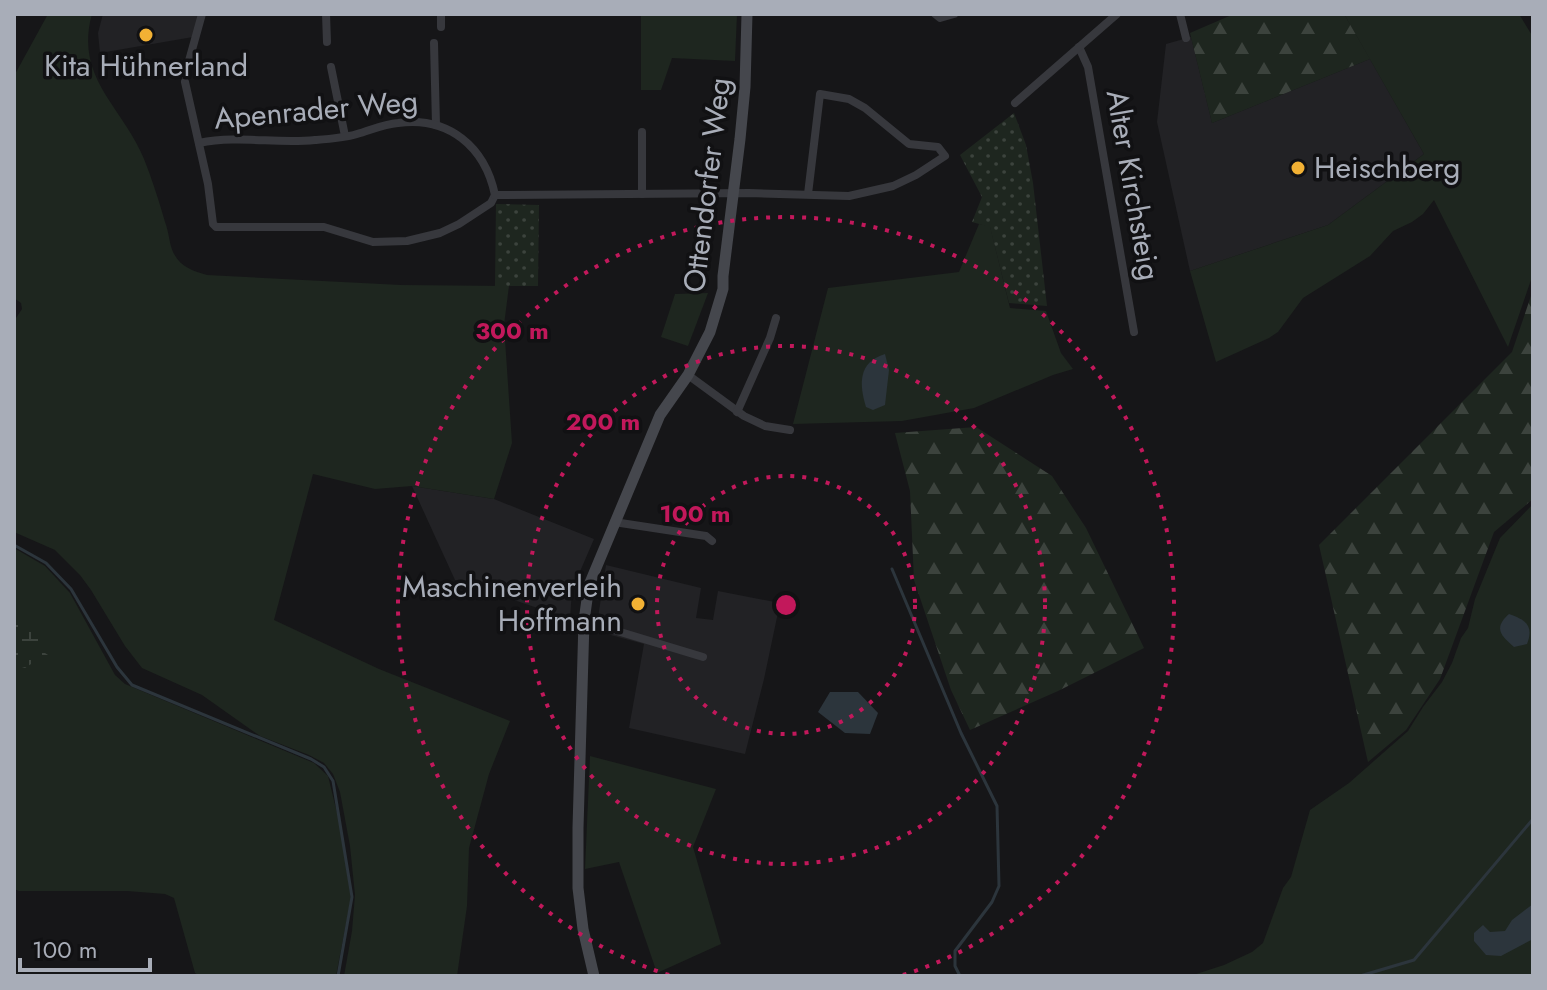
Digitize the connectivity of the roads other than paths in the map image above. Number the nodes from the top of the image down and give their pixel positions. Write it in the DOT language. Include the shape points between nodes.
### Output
graph roads {
  1 [pos="202,14"];
  2 [pos="326,14"];
  3 [pos="441,14"];
  4 [pos="747,14"];
  5 [pos="954,14"];
  6 [pos="1117,14"];
  7 [pos="1180,14"];
  8 [pos="938,16"];
  9 [pos="441,27"];
  10 [pos="1186,38"];
  11 [pos="327,42"];
  12 [pos="434,43"];
  13 [pos="1079,47"];
  14 [pos="331,67"];
  15 [pos="1015,103"];
  16 [pos="436,125"];
  17 [pos="642,132"];
  18 [pos="345,136"];
  19 [pos="199,143"];
  20 [pos="734,193"];
  21 [pos="642,194"];
  22 [pos="808,194"];
  23 [pos="495,195"];
  24 [pos="776,318"];
  25 [pos="1134,332"];
  26 [pos="688,375"];
  27 [pos="737,412"];
  28 [pos="790,430"];
  29 [pos="614,522"];
  30 [pos="712,541"];
  31 [pos="584,621"];
  32 [pos="703,657"];
  33 [pos="594,976"];
  1 -- 19 [label="street" via="185,78"];
  2 -- 11 [label="street"];
  3 -- 9 [label="street"];
  4 -- 20 [label="main road, Ottendorfer Weg"];
  5 -- 8 [label="street"];
  6 -- 13 [label="street"];
  7 -- 10 [label="street"];
  12 -- 16 [label="street, Apenrader Weg"];
  13 -- 15 [label="street"];
  13 -- 25 [label="street, Alter Kirchsteig" via="1088,67"];
  14 -- 18 [label="street"];
  16 -- 18 [label="street, Apenrader Weg" via="397,123"];
  16 -- 23 [label="street, Apenrader Weg" via="476,151"];
  17 -- 21 [label="street"];
  18 -- 19 [label="street, Apenrader Weg"];
  19 -- 23 [label="street" via="216,227 324,227 373,242 407,241 459,224"];
  20 -- 21 [label="street"];
  20 -- 22 [label="street"];
  20 -- 26 [label="main road, Ottendorfer Weg" via="723,289 710,332"];
  21 -- 23 [label="street"];
  22 -- 22 [label="street" via="873,192 916,175 945,156 938,147 909,144 849,99 820,94"];
  24 -- 27 [label="street"];
  26 -- 27 [label="street"];
  26 -- 29 [label="main road, Ottendorfer Weg" via="660,415"];
  27 -- 28 [label="street" via="765,426"];
  29 -- 30 [label="street"];
  29 -- 31 [label="main road, Ottendorfer Weg" via="589,585"];
  31 -- 32 [label="street"];
  31 -- 33 [label="main road, Ottendorfer Weg" via="578,888"];
}
